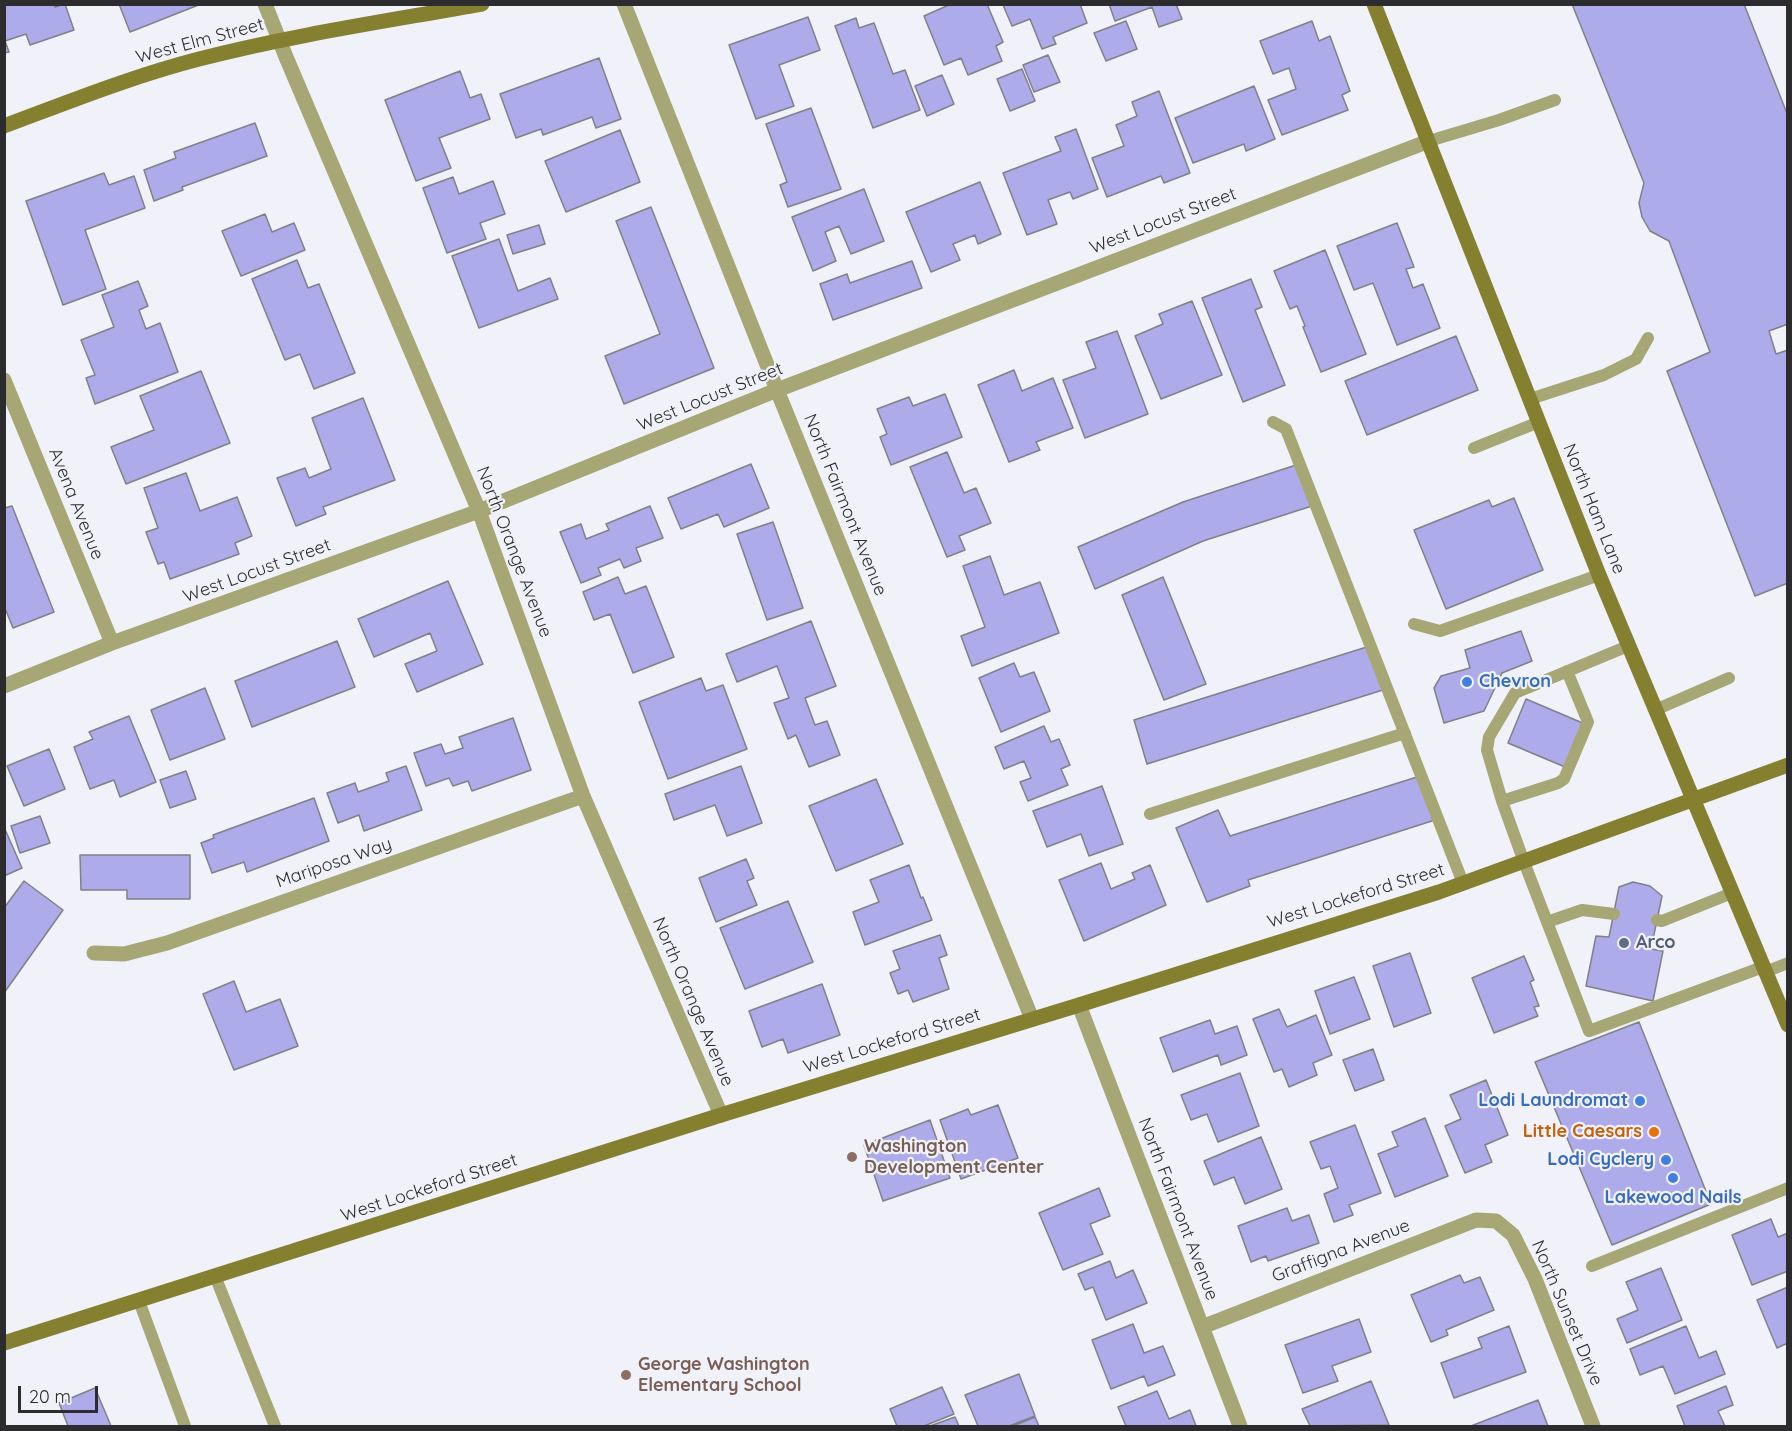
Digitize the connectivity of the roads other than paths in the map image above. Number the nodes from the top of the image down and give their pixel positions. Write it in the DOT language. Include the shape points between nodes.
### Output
graph roads {
  1 [pos="265,4"];
  2 [pos="482,4"];
  3 [pos="624,4"];
  4 [pos="1374,4"];
  5 [pos="279,40"];
  6 [pos="1555,100"];
  7 [pos="4,126"];
  8 [pos="1429,141"];
  9 [pos="1648,338"];
  10 [pos="4,380"];
  11 [pos="777,390"];
  12 [pos="1530,399"];
  13 [pos="1273,422"];
  14 [pos="1539,422"];
  15 [pos="1474,448"];
  16 [pos="479,511"];
  17 [pos="1599,575"];
  18 [pos="1414,624"];
  19 [pos="112,644"];
  20 [pos="1628,646"];
  21 [pos="1568,670"];
  22 [pos="1729,678"];
  23 [pos="4,686"];
  24 [pos="1655,710"];
  25 [pos="1405,733"];
  26 [pos="1786,769"];
  27 [pos="583,796"];
  28 [pos="1693,800"];
  29 [pos="1502,801"];
  30 [pos="1150,814"];
  31 [pos="1524,861"];
  32 [pos="1463,883"];
  33 [pos="1732,893"];
  34 [pos="1614,914"];
  35 [pos="1657,920"];
  36 [pos="1547,922"];
  37 [pos="94,953"];
  38 [pos="1788,963"];
  39 [pos="1764,969"];
  40 [pos="1079,1005"];
  41 [pos="1786,1015"];
  42 [pos="1032,1019"];
  43 [pos="721,1115"];
  44 [pos="1788,1188"];
  45 [pos="1496,1221"];
  46 [pos="1592,1266"];
  47 [pos="215,1276"];
  48 [pos="139,1301"];
  49 [pos="1202,1327"];
  50 [pos="4,1343"];
  51 [pos="185,1426"];
  52 [pos="275,1426"];
  53 [pos="1240,1426"];
  54 [pos="1593,1426"];
  1 -- 5 [label="street, North Orange Avenue"];
  2 -- 5 [label="street, West Elm Street"];
  3 -- 11 [label="street, North Fairmont Avenue"];
  4 -- 8 [label="street, North Ham Lane"];
  5 -- 7 [label="street, West Elm Street" via="197,59"];
  5 -- 16 [label="street, North Orange Avenue"];
  6 -- 8 [label="lane"];
  8 -- 11 [label="street, West Locust Street"];
  8 -- 12 [label="street, North Ham Lane"];
  9 -- 12 [label="lane" via="1636,359 1604,375"];
  10 -- 19 [label="street, Avena Avenue"];
  11 -- 16 [label="street, West Locust Street"];
  11 -- 42 [label="street, North Fairmont Avenue"];
  12 -- 14 [label="street, North Ham Lane"];
  13 -- 25 [label="lane" via="1286,429"];
  14 -- 15 [label="lane"];
  14 -- 17 [label="street, North Ham Lane"];
  16 -- 19 [label="street, West Locust Street"];
  16 -- 27 [label="street, North Orange Avenue"];
  17 -- 18 [label="lane" via="1440,631"];
  17 -- 20 [label="street, North Ham Lane"];
  19 -- 23 [label="street, West Locust Street"];
  20 -- 21 [label="lane"];
  20 -- 24 [label="street, North Ham Lane"];
  21 -- 29 [label="lane" via="1515,693 1489,737 1487,750"];
  21 -- 29 [label="lane" via="1588,722 1564,779"];
  22 -- 24 [label="lane"];
  24 -- 28 [label="street, North Ham Lane"];
  25 -- 30 [label="lane"];
  25 -- 32 [label="lane"];
  26 -- 28 [label="street, West Lockeford Street"];
  27 -- 37 [label="street, Mariposa Way" via="167,943 124,954"];
  27 -- 43 [label="street, North Orange Avenue"];
  28 -- 31 [label="street, West Lockeford Street"];
  28 -- 33 [label="street, North Ham Lane"];
  29 -- 31 [label="lane"];
  31 -- 32 [label="street, West Lockeford Street"];
  31 -- 36 [label="lane"];
  32 -- 40 [label="street, West Lockeford Street"];
  33 -- 35 [label="lane"];
  33 -- 39 [label="street, North Ham Lane"];
  34 -- 36 [label="lane" via="1581,910"];
  36 -- 39 [label="lane" via="1589,1031"];
  38 -- 39 [label="lane"];
  39 -- 41 [label="street, North Ham Lane"];
  40 -- 42 [label="street, West Lockeford Street"];
  40 -- 49 [label="street, North Fairmont Avenue"];
  42 -- 43 [label="street, West Lockeford Street"];
  43 -- 47 [label="street, West Lockeford Street"];
  44 -- 46 [label="lane"];
  45 -- 49 [label="street, Graffigna Avenue" via="1476,1220"];
  45 -- 54 [label="street, North Sunset Drive" via="1513,1234 1535,1279"];
  47 -- 48 [label="street, West Lockeford Street"];
  47 -- 52 [label="lane"];
  48 -- 50 [label="street, West Lockeford Street"];
  48 -- 51 [label="lane"];
  49 -- 53 [label="street, North Fairmont Avenue"];
}
